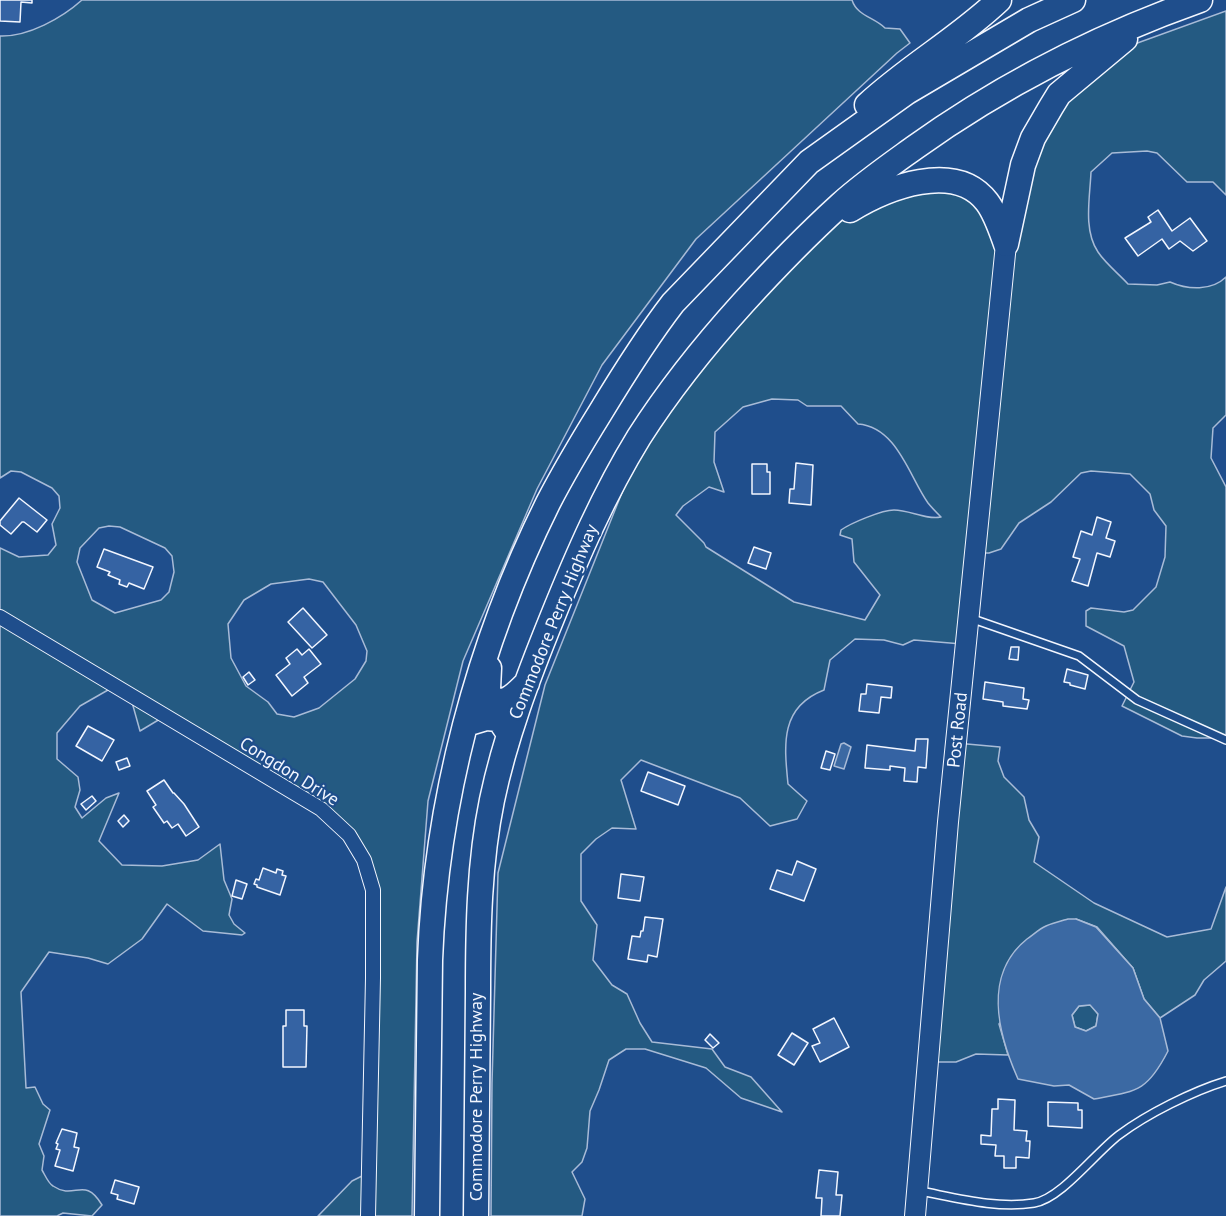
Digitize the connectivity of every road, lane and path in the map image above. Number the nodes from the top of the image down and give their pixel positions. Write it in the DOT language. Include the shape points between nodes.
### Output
graph roads {
  1 [pos="999,0"];
  2 [pos="1073,0"];
  3 [pos="1200,0"];
  4 [pos="1162,15"];
  5 [pos="809,162"];
  6 [pos="1023,165"];
  7 [pos="967,186"];
  8 [pos="1006,244"];
  9 [pos="783,258"];
  10 [pos="0,617"];
  11 [pos="969,617"];
  12 [pos="487,653"];
  13 [pos="527,683"];
  14 [pos="466,724"];
  15 [pos="510,734"];
  16 [pos="1226,740"];
  17 [pos="1226,1081"];
  18 [pos="917,1191"];
  19 [pos="368,1216"];
  20 [pos="427,1216"];
  21 [pos="476,1216"];
  22 [pos="915,1216"];
  1 -- 5 [label="highway" via="892,82"];
  2 -- 5 [label="highway" via="1029,20 907,92"];
  3 -- 4 [label="highway, Commodore Perry Highway"];
  4 -- 6 [label="highway" via="1125,38 1059,94"];
  4 -- 9 [label="highway, Commodore Perry Highway" via="1108,36 1010,85 951,121 843,202"];
  5 -- 12 [label="highway" via="673,303 642,345 548,503"];
  6 -- 7 [label="highway" via="1001,188 987,191"];
  6 -- 8 [label="highway"];
  7 -- 8 [label="highway" via="987,202"];
  7 -- 9 [label="highway" via="936,180 919,182 867,200"];
  8 -- 11 [label="street, Post Road"];
  9 -- 13 [label="highway, Commodore Perry Highway" via="717,332 639,438 585,536"];
  10 -- 19 [label="street, Congdon Drive" via="321,809 349,835 364,860 373,890"];
  11 -- 16 [label="lane" via="1079,656 1137,700"];
  11 -- 18 [label="street, Post Road"];
  12 -- 13 [label="highway" via="490,698 501,702 509,699"];
  12 -- 14 [label="highway"];
  13 -- 15 [label="highway, Commodore Perry Highway"];
  14 -- 15 [label="highway" via="499,719"];
  14 -- 20 [label="highway" via="442,827 431,924"];
  15 -- 21 [label="highway, Commodore Perry Highway" via="492,802 478,921"];
  17 -- 18 [label="lane" via="1204,1088 1128,1129 1044,1200 1022,1205 998,1204"];
  18 -- 22 [label="street, Post Road"];
}
